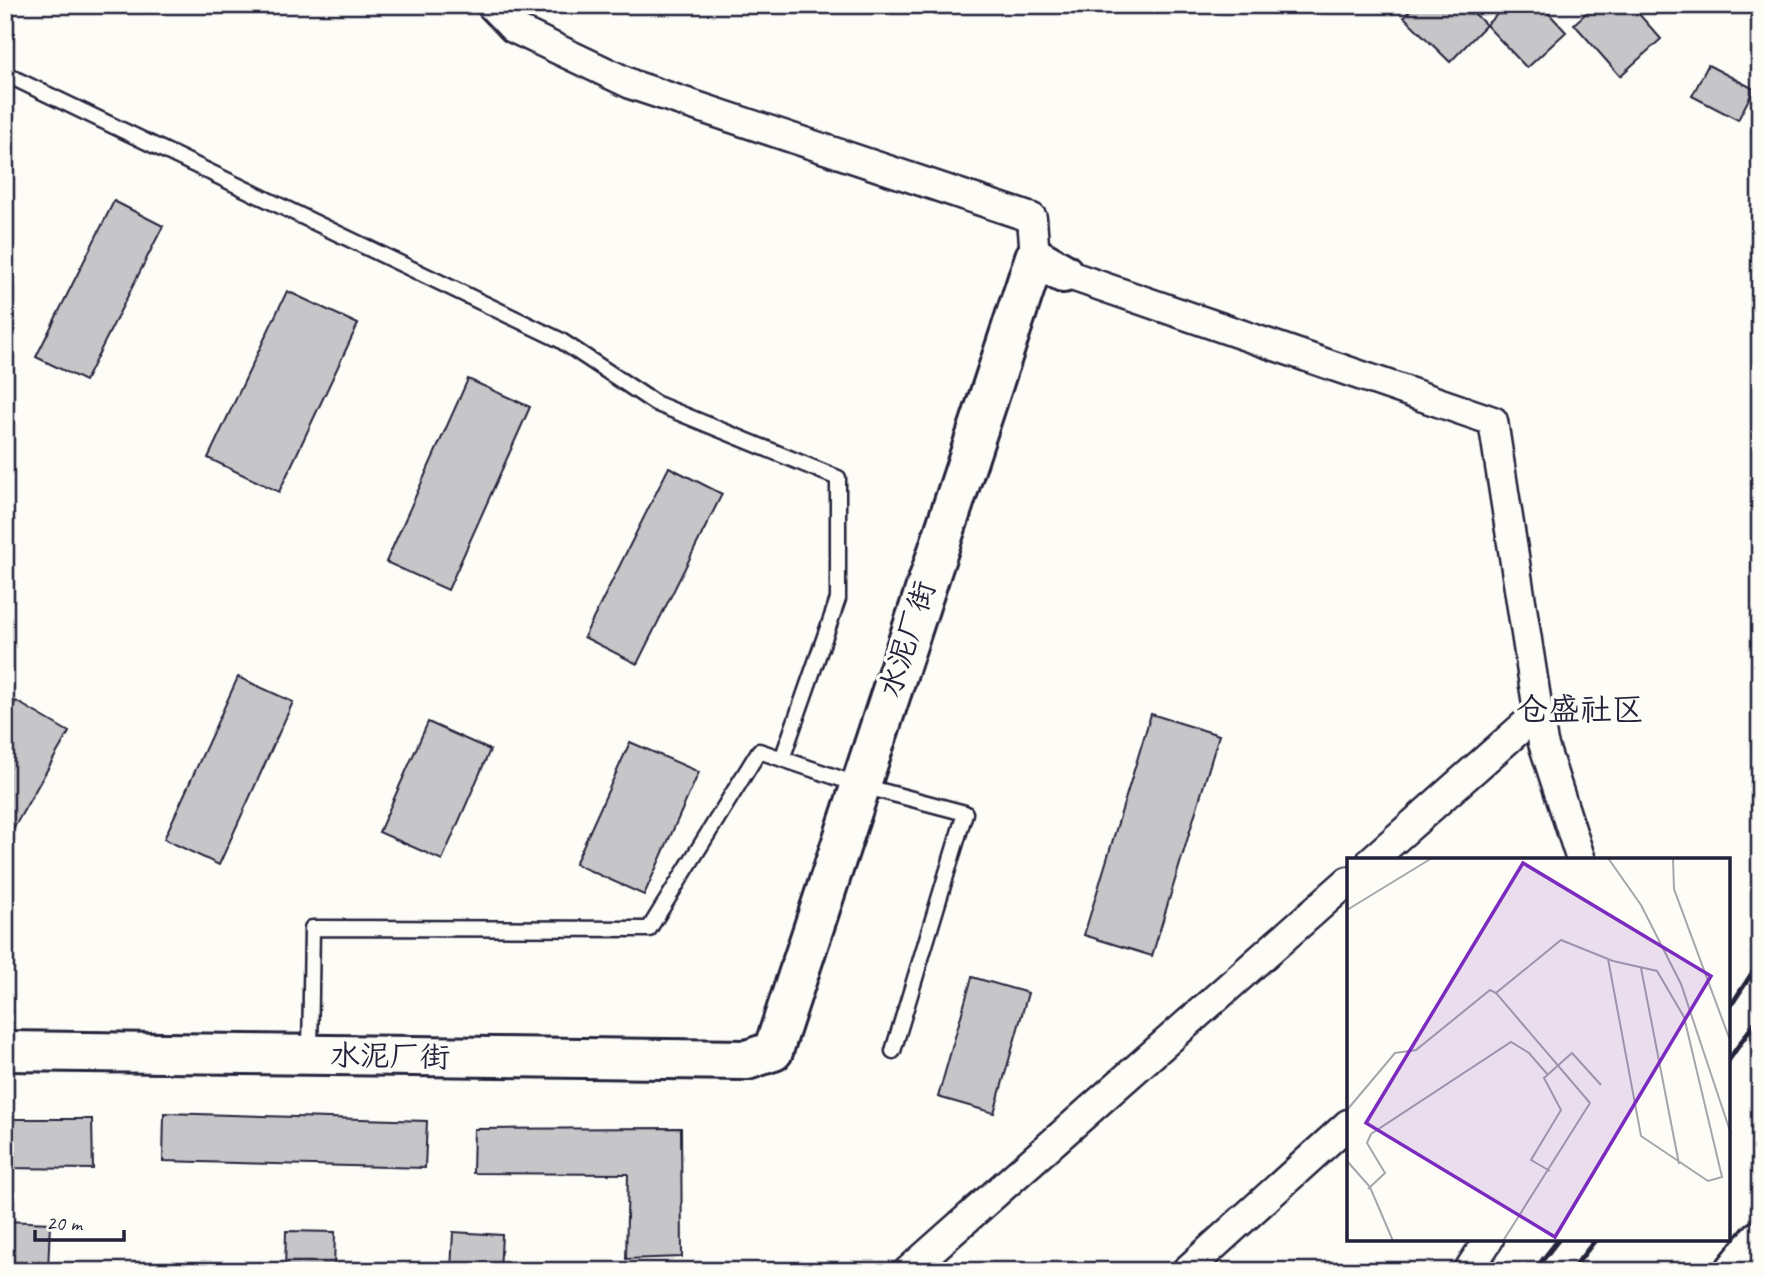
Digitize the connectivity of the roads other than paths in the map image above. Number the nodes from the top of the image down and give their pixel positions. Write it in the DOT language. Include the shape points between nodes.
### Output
graph roads {
  1 [pos="491,5"];
  2 [pos="5,74"];
  3 [pos="1049,265"];
  4 [pos="1538,713"];
  5 [pos="782,759"];
  6 [pos="859,785"];
  7 [pos="1373,858"];
  8 [pos="1581,858"];
  9 [pos="1347,883"];
  10 [pos="5,1033"];
  11 [pos="311,1046"];
  12 [pos="5,1051"];
  13 [pos="892,1051"];
  14 [pos="1347,1126"];
  15 [pos="1760,1240"];
  16 [pos="1488,1241"];
  17 [pos="908,1271"];
  18 [pos="1186,1271"];
  19 [pos="1468,1271"];
  20 [pos="1735,1271"];
  1 -- 3 [label="street" via="513,28 633,85 1032,218"];
  2 -- 5 [label="lane" via="560,340 655,403 838,478 838,599"];
  3 -- 4 [label="street" via="1493,421"];
  3 -- 6 [label="main road, 水泥厂街"];
  4 -- 7 [label="street"];
  4 -- 8 [label="street" via="1542,743"];
  5 -- 6 [label="lane"];
  5 -- 11 [label="lane" via="759,751 649,929 312,928"];
  6 -- 11 [label="main road, 水泥厂街" via="773,1051 747,1060"];
  6 -- 13 [label="lane" via="965,813"];
  9 -- 17 [label="street"];
  10 -- 11 [label="main road, 水泥厂街"];
  11 -- 12 [label="main road, 水泥厂街"];
  14 -- 18 [label="street"];
  15 -- 20 [label="main road"];
  16 -- 19 [label="street"];
}
